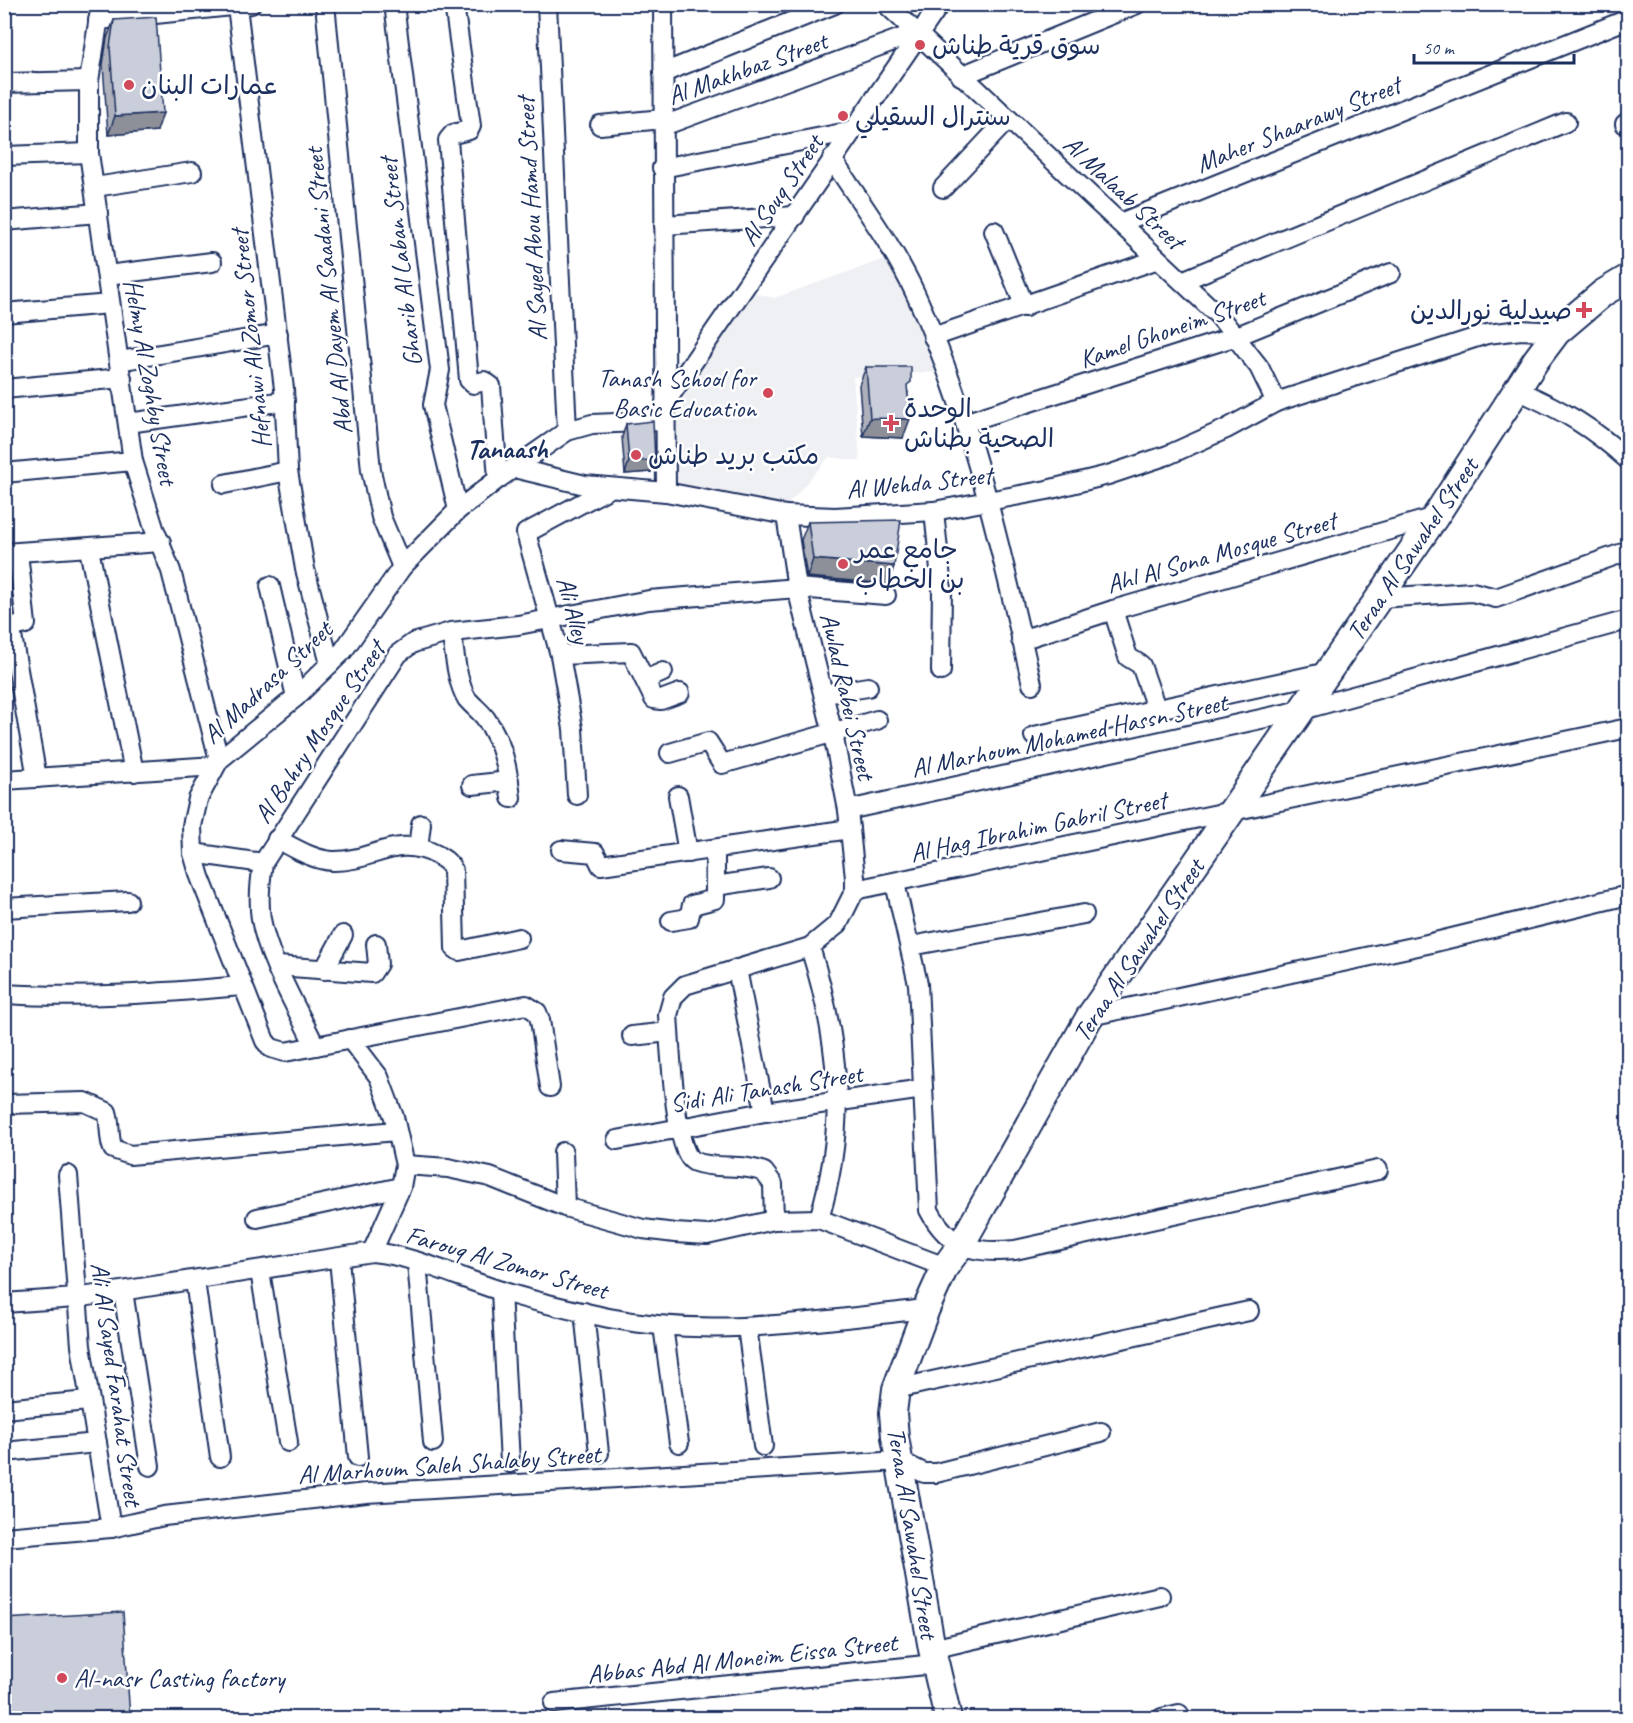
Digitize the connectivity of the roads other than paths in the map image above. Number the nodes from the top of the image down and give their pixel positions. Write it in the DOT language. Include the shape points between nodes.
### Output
graph roads {
  1 [pos="325,4"];
  2 [pos="394,4"];
  3 [pos="454,4"];
  4 [pos="547,4"];
  5 [pos="663,4"];
  6 [pos="835,4"];
  7 [pos="886,4"];
  8 [pos="1137,4"];
  9 [pos="244,5"];
  10 [pos="941,5"];
  11 [pos="100,12"];
  12 [pos="1629,19"];
  13 [pos="917,34"];
  14 [pos="663,73"];
  15 [pos="961,76"];
  16 [pos="89,81"];
  17 [pos="4,83"];
  18 [pos="1008,119"];
  19 [pos="1566,122"];
  20 [pos="663,123"];
  21 [pos="600,125"];
  22 [pos="853,131"];
  23 [pos="89,153"];
  24 [pos="4,156"];
  25 [pos="832,159"];
  26 [pos="662,168"];
  27 [pos="192,172"];
  28 [pos="95,187"];
  29 [pos="942,188"];
  30 [pos="98,213"];
  31 [pos="795,216"];
  32 [pos="4,221"];
  33 [pos="1120,223"];
  34 [pos="664,225"];
  35 [pos="994,231"];
  36 [pos="1158,258"];
  37 [pos="212,262"];
  38 [pos="1391,273"];
  39 [pos="107,275"];
  40 [pos="1629,278"];
  41 [pos="1182,281"];
  42 [pos="110,304"];
  43 [pos="1025,307"];
  44 [pos="4,313"];
  45 [pos="1557,332"];
  46 [pos="278,334"];
  47 [pos="1237,336"];
  48 [pos="933,337"];
  49 [pos="120,370"];
  50 [pos="4,389"];
  51 [pos="1519,391"];
  52 [pos="285,401"];
  53 [pos="1276,402"];
  54 [pos="664,412"];
  55 [pos="967,422"];
  56 [pos="128,423"];
  57 [pos="567,431"];
  58 [pos="1629,460"];
  59 [pos="133,461"];
  60 [pos="514,468"];
  61 [pos="288,471"];
  62 [pos="4,473"];
  63 [pos="498,479"];
  64 [pos="224,484"];
  65 [pos="610,488"];
  66 [pos="666,492"];
  67 [pos="989,501"];
  68 [pos="458,510"];
  69 [pos="934,511"];
  70 [pos="786,515"];
  71 [pos="1436,517"];
  72 [pos="160,543"];
  73 [pos="89,549"];
  74 [pos="1629,551"];
  75 [pos="11,553"];
  76 [pos="402,567"];
  77 [pos="270,586"];
  78 [pos="797,588"];
  79 [pos="886,595"];
  80 [pos="1379,598"];
  81 [pos="1113,610"];
  82 [pos="550,620"];
  83 [pos="1629,620"];
  84 [pos="451,632"];
  85 [pos="1021,640"];
  86 [pos="560,655"];
  87 [pos="330,664"];
  88 [pos="941,671"];
  89 [pos="663,672"];
  90 [pos="1328,672"];
  91 [pos="645,680"];
  92 [pos="1032,684"];
  93 [pos="868,687"];
  94 [pos="680,693"];
  95 [pos="824,694"];
  96 [pos="296,697"];
  97 [pos="1156,708"];
  98 [pos="1302,710"];
  99 [pos="877,720"];
  100 [pos="1629,728"];
  101 [pos="833,734"];
  102 [pos="1034,736"];
  103 [pos="670,753"];
  104 [pos="217,763"];
  105 [pos="134,772"];
  106 [pos="37,778"];
  107 [pos="4,780"];
  108 [pos="472,785"];
  109 [pos="577,795"];
  110 [pos="678,796"];
  111 [pos="848,810"];
  112 [pos="1231,810"];
  113 [pos="421,824"];
  114 [pos="850,829"];
  115 [pos="277,839"];
  116 [pos="418,848"];
  117 [pos="715,849"];
  118 [pos="561,850"];
  119 [pos="193,853"];
  120 [pos="688,853"];
  121 [pos="263,863"];
  122 [pos="770,878"];
  123 [pos="895,883"];
  124 [pos="716,886"];
  125 [pos="855,890"];
  126 [pos="1629,895"];
  127 [pos="128,901"];
  128 [pos="4,908"];
  129 [pos="1084,914"];
  130 [pos="671,921"];
  131 [pos="343,935"];
  132 [pos="519,938"];
  133 [pos="376,944"];
  134 [pos="911,946"];
  135 [pos="810,947"];
  136 [pos="278,966"];
  137 [pos="737,969"];
  138 [pos="324,970"];
  139 [pos="242,986"];
  140 [pos="4,994"];
  141 [pos="1090,1016"];
  142 [pos="669,1032"];
  143 [pos="633,1036"];
  144 [pos="350,1039"];
  145 [pos="315,1046"];
  146 [pos="550,1087"];
  147 [pos="923,1089"];
  148 [pos="838,1101"];
  149 [pos="4,1104"];
  150 [pos="765,1112"];
  151 [pos="678,1128"];
  152 [pos="396,1131"];
  153 [pos="617,1140"];
  154 [pos="562,1152"];
  155 [pos="405,1165"];
  156 [pos="1378,1170"];
  157 [pos="68,1175"];
  158 [pos="401,1187"];
  159 [pos="565,1207"];
  160 [pos="257,1218"];
  161 [pos="819,1219"];
  162 [pos="774,1220"];
  163 [pos="961,1245"];
  164 [pos="372,1252"];
  165 [pos="339,1259"];
  166 [pos="417,1263"];
  167 [pos="945,1267"];
  168 [pos="260,1271"];
  169 [pos="195,1281"];
  170 [pos="123,1291"];
  171 [pos="501,1291"];
  172 [pos="76,1298"];
  173 [pos="4,1303"];
  174 [pos="926,1308"];
  175 [pos="1249,1311"];
  176 [pos="584,1312"];
  177 [pos="663,1326"];
  178 [pos="747,1327"];
  179 [pos="896,1389"];
  180 [pos="88,1401"];
  181 [pos="4,1409"];
  182 [pos="1101,1432"];
  183 [pos="288,1442"];
  184 [pos="433,1442"];
  185 [pos="97,1443"];
  186 [pos="679,1443"];
  187 [pos="763,1446"];
  188 [pos="4,1452"];
  189 [pos="599,1453"];
  190 [pos="358,1456"];
  191 [pos="220,1457"];
  192 [pos="900,1461"];
  193 [pos="510,1463"];
  194 [pos="150,1466"];
  195 [pos="111,1528"];
  196 [pos="4,1537"];
  197 [pos="1160,1596"];
  198 [pos="934,1657"];
  199 [pos="554,1703"];
  200 [pos="948,1719"];
  1 -- 76 [label="street, Abd Al Dayem Al Saadani Street" via="371,470 381,517"];
  2 -- 68 [label="street, Gharib Al Laban Street" via="440,370 433,405"];
  3 -- 63 [label="street" via="471,126 448,140 469,380 491,386"];
  4 -- 57 [label="street, Al Sayed Abou Hamd Street"];
  5 -- 14 [label="street"];
  6 -- 14 [label="street"];
  7 -- 13 [label="street, Al Malaab Street"];
  8 -- 15 [label="street"];
  9 -- 11 [label="street"];
  9 -- 46 [label="street, Hefnawi Al Zomor Street"];
  10 -- 13 [label="street, Al Souq Street"];
  11 -- 16 [label="street, Helmy Al Zoghby Street"];
  12 -- 33 [label="street, Maher Shaarawy Street"];
  13 -- 15 [label="street, Al Malaab Street"];
  13 -- 20 [label="street, Al Makhbaz Street"];
  13 -- 22 [label="street, Al Souq Street"];
  14 -- 20 [label="street"];
  15 -- 18 [label="street, Al Malaab Street"];
  16 -- 17 [label="street"];
  16 -- 23 [label="street, Helmy Al Zoghby Street"];
  18 -- 29 [label="street"];
  18 -- 33 [label="street, Al Malaab Street"];
  19 -- 41 [label="street"];
  20 -- 21 [label="street, Al Makhbaz Street"];
  20 -- 26 [label="street"];
  22 -- 25 [label="street, Al Souq Street"];
  22 -- 26 [label="street"];
  23 -- 24 [label="street"];
  23 -- 28 [label="street, Helmy Al Zoghby Street"];
  25 -- 31 [label="street, Al Souq Street"];
  25 -- 48 [label="street" via="891,249 916,294"];
  26 -- 34 [label="street"];
  27 -- 28 [label="street"];
  28 -- 30 [label="street, Helmy Al Zoghby Street"];
  30 -- 32 [label="street"];
  30 -- 39 [label="street, Helmy Al Zoghby Street"];
  31 -- 34 [label="street"];
  31 -- 54 [label="street, Al Souq Street"];
  33 -- 36 [label="street, Al Malaab Street"];
  34 -- 54 [label="street"];
  35 -- 43 [label="street"];
  36 -- 41 [label="street, Al Malaab Street"];
  36 -- 43 [label="street"];
  37 -- 39 [label="street"];
  38 -- 47 [label="street, Kamel Ghoneim Street"];
  39 -- 42 [label="street, Helmy Al Zoghby Street"];
  40 -- 45 [label="main road, Teraa Al Sawahel Street" via="1603,293"];
  41 -- 47 [label="street, Al Malaab Street"];
  42 -- 44 [label="street"];
  42 -- 49 [label="street, Helmy Al Zoghby Street"];
  43 -- 48 [label="street"];
  45 -- 51 [label="main road, Teraa Al Sawahel Street"];
  45 -- 53 [label="street, Al Wehda Street" via="1521,330 1487,334"];
  46 -- 49 [label="street"];
  46 -- 52 [label="street, Hefnawi Al Zomor Street"];
  47 -- 53 [label="street, Al Malaab Street" via="1259,367"];
  47 -- 55 [label="street, Kamel Ghoneim Street"];
  48 -- 55 [label="street"];
  49 -- 50 [label="street"];
  49 -- 56 [label="street, Helmy Al Zoghby Street"];
  51 -- 58 [label="street" via="1569,414"];
  51 -- 71 [label="main road, Teraa Al Sawahel Street"];
  52 -- 56 [label="street"];
  52 -- 61 [label="street, Hefnawi Al Zomor Street"];
  53 -- 67 [label="street, Al Wehda Street" via="1158,458 1108,475"];
  54 -- 57 [label="street"];
  54 -- 66 [label="street"];
  55 -- 67 [label="street"];
  56 -- 59 [label="street, Helmy Al Zoghby Street"];
  57 -- 60 [label="street, Al Madrasa Street"];
  59 -- 62 [label="street"];
  59 -- 72 [label="street, Helmy Al Zoghby Street"];
  60 -- 63 [label="street, Al Madrasa Street"];
  60 -- 65 [label="street, Al Wehda Street"];
  61 -- 64 [label="street"];
  61 -- 87 [label="street, Hefnawi Al Zomor Street" via="305,569"];
  63 -- 68 [label="street, Al Madrasa Street"];
  65 -- 66 [label="street, Al Wehda Street"];
  65 -- 82 [label="street, Ali Alley" via="526,533"];
  66 -- 70 [label="street, Al Wehda Street"];
  67 -- 69 [label="street, Al Wehda Street"];
  67 -- 85 [label="street"];
  68 -- 76 [label="street, Al Madrasa Street"];
  69 -- 70 [label="street, Al Wehda Street" via="835,517"];
  69 -- 88 [label="street" via="942,590"];
  70 -- 78 [label="street, Awlad Rabei Street"];
  71 -- 80 [label="main road, Teraa Al Sawahel Street"];
  71 -- 81 [label="street, Ahl Al Sona Mosque Street"];
  72 -- 73 [label="street"];
  72 -- 104 [label="street, Helmy Al Zoghby Street" via="171,571"];
  73 -- 75 [label="street"];
  73 -- 105 [label="street"];
  74 -- 80 [label="street" via="1496,598 1472,592"];
  75 -- 106 [label="street" via="26,624 11,630"];
  76 -- 87 [label="street, Al Madrasa Street"];
  77 -- 96 [label="street"];
  78 -- 79 [label="street, Al Bahry Mosque Street"];
  78 -- 82 [label="street, Al Bahry Mosque Street" via="649,600"];
  78 -- 95 [label="street, Awlad Rabei Street"];
  80 -- 90 [label="main road, Teraa Al Sawahel Street"];
  81 -- 85 [label="street, Ahl Al Sona Mosque Street"];
  81 -- 97 [label="street" via="1128,657 1141,665"];
  82 -- 84 [label="street, Al Bahry Mosque Street"];
  82 -- 86 [label="street, Ali Alley"];
  83 -- 98 [label="street, Al Marhoum Mohamed Hassn Street"];
  84 -- 108 [label="street" via="462,686 467,699 486,718 494,733 506,764 510,790"];
  84 -- 115 [label="street, Al Bahry Mosque Street" via="414,643 398,654"];
  85 -- 92 [label="street"];
  86 -- 91 [label="street" via="631,652"];
  86 -- 109 [label="street, Ali Alley" via="573,729"];
  87 -- 96 [label="street, Al Madrasa Street"];
  89 -- 91 [label="street"];
  90 -- 97 [label="street"];
  90 -- 98 [label="main road, Teraa Al Sawahel Street"];
  91 -- 94 [label="street" via="657,701"];
  93 -- 95 [label="street"];
  95 -- 101 [label="street, Awlad Rabei Street"];
  96 -- 104 [label="street, Al Madrasa Street"];
  97 -- 102 [label="street"];
  98 -- 111 [label="street, Al Marhoum Mohamed Hassn Street"];
  98 -- 112 [label="main road, Teraa Al Sawahel Street"];
  99 -- 101 [label="street"];
  100 -- 112 [label="street, Al Hag Ibrahim Gabril Street"];
  101 -- 103 [label="street" via="722,764 708,742"];
  101 -- 111 [label="street, Awlad Rabei Street"];
  104 -- 105 [label="street"];
  104 -- 119 [label="street, Al Madrasa Street" via="198,800 192,825"];
  105 -- 106 [label="street"];
  106 -- 107 [label="street"];
  110 -- 120 [label="street"];
  111 -- 114 [label="street, Awlad Rabei Street"];
  112 -- 123 [label="street, Al Hag Ibrahim Gabril Street"];
  112 -- 141 [label="main road, Teraa Al Sawahel Street"];
  113 -- 116 [label="street"];
  114 -- 117 [label="street"];
  114 -- 125 [label="street, Awlad Rabei Street"];
  115 -- 116 [label="street" via="331,861 355,859 390,847"];
  115 -- 121 [label="street, Al Bahry Mosque Street"];
  116 -- 132 [label="street" via="449,862 453,870 455,948 459,951"];
  117 -- 120 [label="street"];
  117 -- 124 [label="street"];
  118 -- 120 [label="street" via="595,853 601,865"];
  119 -- 121 [label="street"];
  119 -- 139 [label="street, Al Madrasa Street"];
  121 -- 136 [label="street, Al Bahry Mosque Street" via="261,920"];
  122 -- 124 [label="street"];
  123 -- 125 [label="street, Al Hag Ibrahim Gabril Street"];
  123 -- 134 [label="street"];
  124 -- 130 [label="street" via="714,900 692,905 689,918"];
  125 -- 135 [label="street" via="838,924"];
  126 -- 141 [label="street" via="1428,944"];
  127 -- 128 [label="street"];
  129 -- 134 [label="street"];
  131 -- 138 [label="street"];
  133 -- 138 [label="street" via="378,964 372,973"];
  134 -- 147 [label="street" via="918,984"];
  135 -- 137 [label="street"];
  135 -- 148 [label="street" via="834,1038"];
  136 -- 138 [label="street"];
  136 -- 145 [label="street, Al Bahry Mosque Street"];
  137 -- 142 [label="street" via="685,985 673,997"];
  137 -- 150 [label="street"];
  139 -- 140 [label="street" via="141,995"];
  139 -- 145 [label="street, Al Madrasa Street" via="271,1048 285,1052"];
  141 -- 163 [label="main road, Teraa Al Sawahel Street"];
  142 -- 143 [label="street"];
  142 -- 151 [label="street"];
  144 -- 145 [label="street"];
  144 -- 146 [label="street" via="526,1005 537,1012 540,1020"];
  144 -- 152 [label="street" via="379,1077"];
  147 -- 148 [label="street, Sidi Ali Tanash Street"];
  147 -- 163 [label="street" via="929,1210 938,1227"];
  148 -- 150 [label="street, Sidi Ali Tanash Street"];
  148 -- 161 [label="street" via="830,1182"];
  149 -- 152 [label="street" via="85,1102 97,1106 107,1112 113,1149 130,1155"];
  150 -- 151 [label="street, Sidi Ali Tanash Street"];
  151 -- 153 [label="street, Sidi Ali Tanash Street"];
  151 -- 162 [label="street" via="686,1154 696,1163 757,1169 770,1177"];
  152 -- 155 [label="street"];
  154 -- 159 [label="street"];
  155 -- 158 [label="street"];
  155 -- 159 [label="street" via="490,1176"];
  156 -- 163 [label="street" via="1016,1250 985,1253"];
  157 -- 172 [label="street, Ali Al Sayed Farahat Street"];
  158 -- 160 [label="street"];
  158 -- 164 [label="street"];
  159 -- 162 [label="street" via="643,1229 675,1233 725,1233"];
  161 -- 162 [label="street"];
  161 -- 167 [label="street"];
  163 -- 167 [label="main road, Teraa Al Sawahel Street"];
  164 -- 165 [label="street, Farouq Al Zomor Street"];
  164 -- 166 [label="street, Farouq Al Zomor Street"];
  165 -- 168 [label="street, Farouq Al Zomor Street"];
  165 -- 190 [label="street"];
  166 -- 171 [label="street, Farouq Al Zomor Street"];
  166 -- 184 [label="street"];
  167 -- 174 [label="main road, Teraa Al Sawahel Street"];
  168 -- 169 [label="street, Farouq Al Zomor Street"];
  168 -- 183 [label="street"];
  169 -- 170 [label="street, Farouq Al Zomor Street"];
  169 -- 191 [label="street"];
  170 -- 172 [label="street, Farouq Al Zomor Street"];
  170 -- 194 [label="street"];
  171 -- 176 [label="street, Farouq Al Zomor Street"];
  171 -- 193 [label="street"];
  172 -- 173 [label="street, Farouq Al Zomor Street"];
  172 -- 180 [label="street, Ali Al Sayed Farahat Street"];
  174 -- 178 [label="street, Farouq Al Zomor Street"];
  174 -- 179 [label="main road, Teraa Al Sawahel Street"];
  175 -- 179 [label="street"];
  176 -- 177 [label="street, Farouq Al Zomor Street"];
  176 -- 189 [label="street"];
  177 -- 178 [label="street, Farouq Al Zomor Street"];
  177 -- 186 [label="street"];
  178 -- 187 [label="street"];
  179 -- 192 [label="main road, Teraa Al Sawahel Street" via="894,1421"];
  180 -- 181 [label="street"];
  180 -- 185 [label="street, Ali Al Sayed Farahat Street"];
  182 -- 192 [label="street" via="936,1473 924,1473"];
  185 -- 188 [label="street"];
  185 -- 195 [label="street, Ali Al Sayed Farahat Street"];
  192 -- 195 [label="street, Al Marhoum Saleh Shalaby Street" via="366,1493 164,1516"];
  192 -- 198 [label="main road, Teraa Al Sawahel Street"];
  195 -- 196 [label="street, Al Marhoum Saleh Shalaby Street"];
  197 -- 198 [label="street, Abbas Abd Al Moneim Eissa Street"];
  198 -- 199 [label="street, Abbas Abd Al Moneim Eissa Street"];
  198 -- 200 [label="main road, Teraa Al Sawahel Street"];
}
